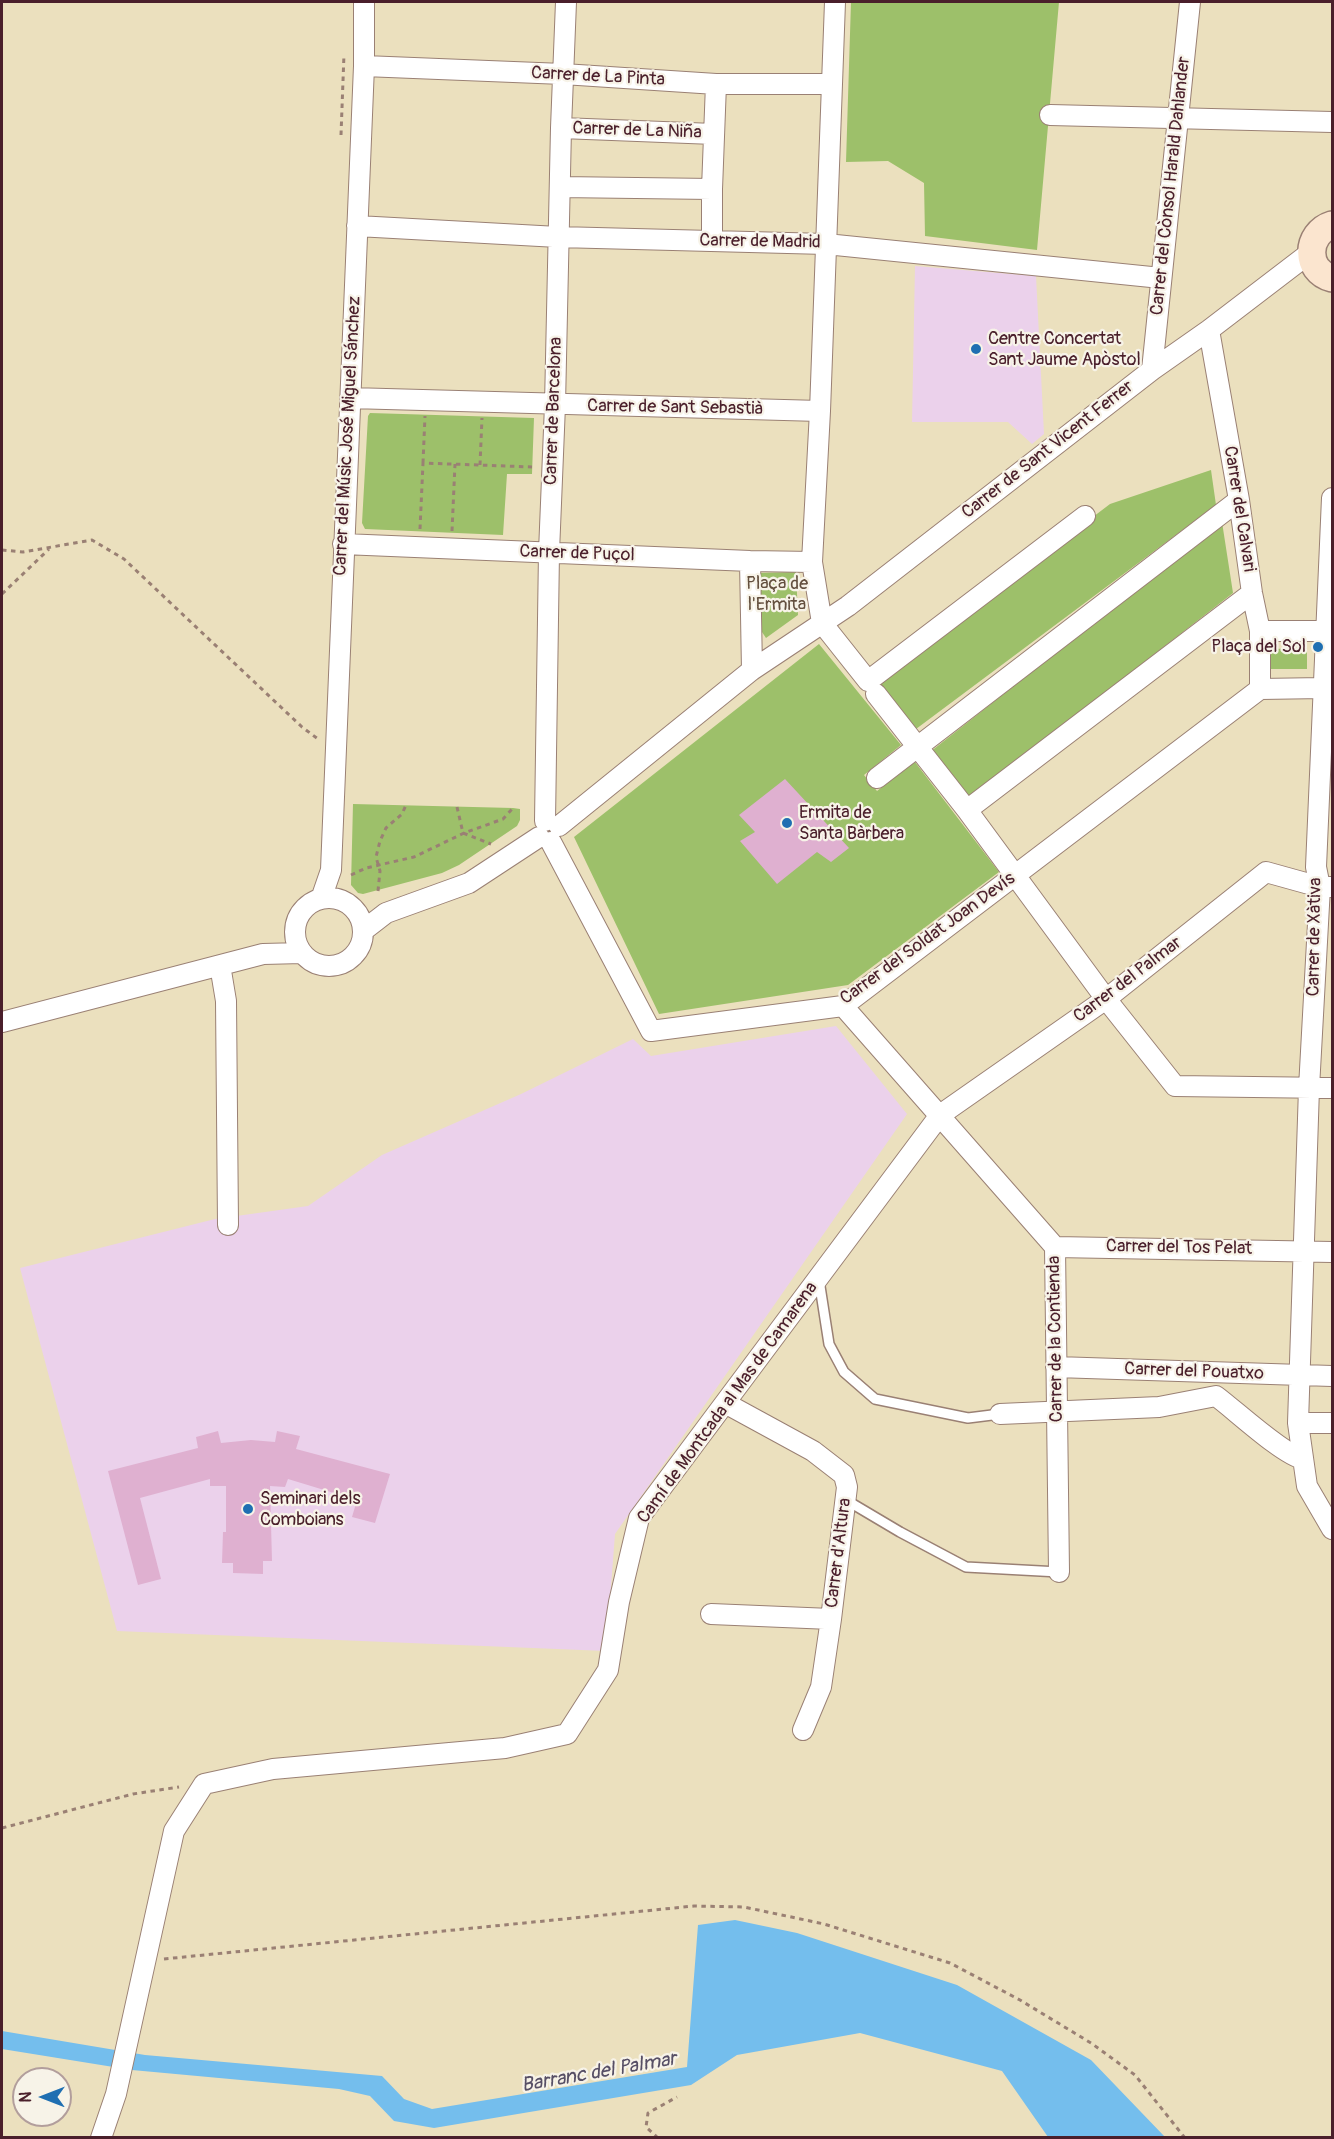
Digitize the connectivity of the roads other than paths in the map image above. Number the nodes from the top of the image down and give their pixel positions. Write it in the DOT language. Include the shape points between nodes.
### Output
graph roads {
  1 [pos="364,2"];
  2 [pos="567,2"];
  3 [pos="835,2"];
  4 [pos="1190,2"];
  5 [pos="364,66"];
  6 [pos="563,74"];
  7 [pos="716,84"];
  8 [pos="832,84"];
  9 [pos="1050,115"];
  10 [pos="1180,118"];
  11 [pos="1332,122"];
  12 [pos="561,128"];
  13 [pos="714,134"];
  14 [pos="560,187"];
  15 [pos="712,189"];
  16 [pos="1332,223"];
  17 [pos="357,226"];
  18 [pos="558,237"];
  19 [pos="712,241"];
  20 [pos="826,244"];
  21 [pos="1311,252"];
  22 [pos="1330,277"];
  23 [pos="1161,278"];
  24 [pos="1275,278"];
  25 [pos="1209,330"];
  26 [pos="1152,370"];
  27 [pos="350,398"];
  28 [pos="555,405"];
  29 [pos="820,411"];
  30 [pos="1332,498"];
  31 [pos="1239,500"];
  32 [pos="1085,516"];
  33 [pos="343,544"];
  34 [pos="549,552"];
  35 [pos="750,561"];
  36 [pos="812,562"];
  37 [pos="1252,593"];
  38 [pos="822,623"];
  39 [pos="1260,631"];
  40 [pos="1329,632"];
  41 [pos="752,670"];
  42 [pos="1323,688"];
  43 [pos="1260,689"];
  44 [pos="876,694"];
  45 [pos="916,747"];
  46 [pos="877,778"];
  47 [pos="967,810"];
  48 [pos="549,831"];
  49 [pos="331,870"];
  50 [pos="1015,877"];
  51 [pos="1326,887"];
  52 [pos="321,899"];
  53 [pos="349,905"];
  54 [pos="386,913"];
  55 [pos="297,921"];
  56 [pos="364,930"];
  57 [pos="302,953"];
  58 [pos="263,954"];
  59 [pos="220,965"];
  60 [pos="1106,999"];
  61 [pos="843,1006"];
  62 [pos="2,1022"];
  63 [pos="1309,1088"];
  64 [pos="1332,1088"];
  65 [pos="940,1114"];
  66 [pos="228,1225"];
  67 [pos="1055,1247"];
  68 [pos="1303,1250"];
  69 [pos="1332,1252"];
  70 [pos="818,1278"];
  71 [pos="1056,1367"];
  72 [pos="1300,1375"];
  73 [pos="1332,1376"];
  74 [pos="725,1402"];
  75 [pos="1057,1411"];
  76 [pos="1000,1414"];
  77 [pos="1298,1423"];
  78 [pos="1332,1423"];
  79 [pos="1303,1459"];
  80 [pos="846,1500"];
  81 [pos="1332,1529"];
  82 [pos="1059,1572"];
  83 [pos="711,1614"];
  84 [pos="831,1619"];
  85 [pos="803,1730"];
  86 [pos="101,2138"];
  1 -- 5 [label="street, Carrer del Músic José Miguel Sánchez"];
  2 -- 6 [label="street, Carrer de Barcelona"];
  3 -- 8 [label="street"];
  4 -- 10 [label="street, Carrer del Cònsol Harald Dahlander"];
  5 -- 6 [label="street, Carrer de La Pinta"];
  5 -- 17 [label="street, Carrer del Músic José Miguel Sánchez"];
  6 -- 7 [label="street, Carrer de La Pinta"];
  6 -- 12 [label="street, Carrer de Barcelona"];
  7 -- 8 [label="street, Carrer de La Pinta"];
  7 -- 13 [label="street"];
  8 -- 20 [label="street"];
  9 -- 10 [label="street"];
  10 -- 11 [label="street"];
  10 -- 23 [label="street, Carrer del Cònsol Harald Dahlander"];
  12 -- 13 [label="street, Carrer de La Niña"];
  12 -- 14 [label="street, Carrer de Barcelona"];
  13 -- 15 [label="street"];
  14 -- 15 [label="street"];
  14 -- 18 [label="street, Carrer de Barcelona"];
  15 -- 19 [label="street"];
  16 -- 21 [label="street" via="1316,236"];
  17 -- 18 [label="street, Carrer de Madrid"];
  17 -- 27 [label="street, Carrer del Músic José Miguel Sánchez"];
  18 -- 19 [label="street, Carrer de Madrid"];
  18 -- 28 [label="street, Carrer de Barcelona"];
  19 -- 20 [label="street, Carrer de Madrid"];
  20 -- 23 [label="street, Carrer de Madrid"];
  20 -- 29 [label="street"];
  21 -- 22 [label="street" via="1316,267"];
  21 -- 24 [label="street, Carrer de Sant Vicent Ferrer"];
  22 -- 24 [label="street"];
  23 -- 26 [label="street, Carrer del Cònsol Harald Dahlander"];
  24 -- 25 [label="street, Carrer de Sant Vicent Ferrer"];
  25 -- 26 [label="street, Carrer de Sant Vicent Ferrer"];
  25 -- 31 [label="street, Carrer del Calvari"];
  26 -- 38 [label="street, Carrer de Sant Vicent Ferrer"];
  27 -- 28 [label="street, Carrer de Sant Sebastià"];
  27 -- 33 [label="street, Carrer del Músic José Miguel Sánchez"];
  28 -- 29 [label="street, Carrer de Sant Sebastià"];
  28 -- 34 [label="street, Carrer de Barcelona"];
  29 -- 36 [label="street"];
  30 -- 40 [label="street, Carrer de Xàtiva"];
  31 -- 37 [label="street, Carrer del Calvari"];
  31 -- 45 [label="street"];
  32 -- 38 [label="street" via="868,681"];
  33 -- 34 [label="street, Carrer de Puçol"];
  33 -- 49 [label="street, Carrer del Músic José Miguel Sánchez"];
  34 -- 35 [label="street, Carrer de Puçol"];
  34 -- 48 [label="street, Carrer de Barcelona"];
  35 -- 36 [label="street, Carrer de Puçol"];
  35 -- 41 [label="street"];
  36 -- 38 [label="street"];
  37 -- 39 [label="street, Carrer del Calvari"];
  37 -- 47 [label="street"];
  38 -- 41 [label="street, Carrer de Sant Vicent Ferrer"];
  39 -- 40 [label="street"];
  39 -- 43 [label="street, Carrer del Calvari"];
  40 -- 42 [label="street, Carrer de Xàtiva"];
  41 -- 48 [label="street, Carrer de Sant Vicent Ferrer"];
  42 -- 43 [label="street"];
  42 -- 51 [label="street, Carrer de Xàtiva" via="1316,867"];
  43 -- 50 [label="street, Carrer del Soldat Joan Devís"];
  44 -- 45 [label="street"];
  45 -- 46 [label="street"];
  45 -- 47 [label="street"];
  47 -- 50 [label="street"];
  48 -- 54 [label="street, Carrer de Sant Vicent Ferrer" via="469,883"];
  48 -- 61 [label="street, Carrer del Soldat Joan Devís" via="651,1031"];
  49 -- 52 [label="street, Carrer del Músic José Miguel Sánchez"];
  49 -- 53 [label="street, Carrer del Músic José Miguel Sánchez"];
  50 -- 60 [label="street"];
  50 -- 61 [label="street, Carrer del Soldat Joan Devís"];
  51 -- 60 [label="street, Carrer del Palmar" via="1266,872"];
  51 -- 63 [label="street, Carrer de Xàtiva"];
  52 -- 53 [label="street" via="332,898"];
  52 -- 55 [label="street" via="310,903"];
  53 -- 54 [label="street"];
  53 -- 56 [label="street"];
  54 -- 56 [label="street"];
  55 -- 57 [label="street" via="295,932"];
  55 -- 58 [label="street" via="285,938"];
  56 -- 57 [label="street" via="358,951 341,964 320,965"];
  57 -- 58 [label="street"];
  58 -- 59 [label="street"];
  59 -- 62 [label="street"];
  59 -- 66 [label="street" via="226,1001"];
  60 -- 63 [label="street" via="1175,1086"];
  60 -- 65 [label="street, Carrer del Palmar"];
  61 -- 65 [label="street, Carrer de la Contienda"];
  63 -- 64 [label="street"];
  63 -- 68 [label="street, Carrer de Xàtiva"];
  65 -- 67 [label="street, Carrer de la Contienda"];
  65 -- 70 [label="street, Camí de Montcada al Mas de Camarena"];
  67 -- 68 [label="street, Carrer del Tos Pelat"];
  67 -- 71 [label="street, Carrer de la Contienda"];
  68 -- 69 [label="street, Carrer del Tos Pelat"];
  68 -- 72 [label="street, Carrer de Xàtiva"];
  70 -- 74 [label="street, Camí de Montcada al Mas de Camarena"];
  70 -- 76 [label="lane" via="829,1344 844,1372 875,1399 968,1418"];
  71 -- 72 [label="street, Carrer del Pouatxo"];
  71 -- 75 [label="street, Carrer de la Contienda"];
  72 -- 73 [label="street, Carrer del Pouatxo"];
  72 -- 77 [label="street, Carrer de Xàtiva"];
  74 -- 80 [label="street, Carrer d'Altura" via="813,1451 844,1475"];
  74 -- 86 [label="street, Camí de Montcada al Mas de Camarena" via="639,1518 608,1670 567,1734 506,1748 273,1769 204,1784 174,1831 116,2094"];
  75 -- 76 [label="street"];
  75 -- 79 [label="street" via="1159,1407 1216,1396 1282,1448"];
  75 -- 82 [label="street, Carrer de la Contienda"];
  77 -- 78 [label="street"];
  77 -- 79 [label="street, Carrer de Xàtiva"];
  79 -- 81 [label="street, Carrer de Xàtiva" via="1307,1486"];
  80 -- 82 [label="lane" via="966,1567"];
  80 -- 84 [label="street, Carrer d'Altura"];
  83 -- 84 [label="street"];
  84 -- 85 [label="street, Carrer d'Altura" via="821,1687"];
}
